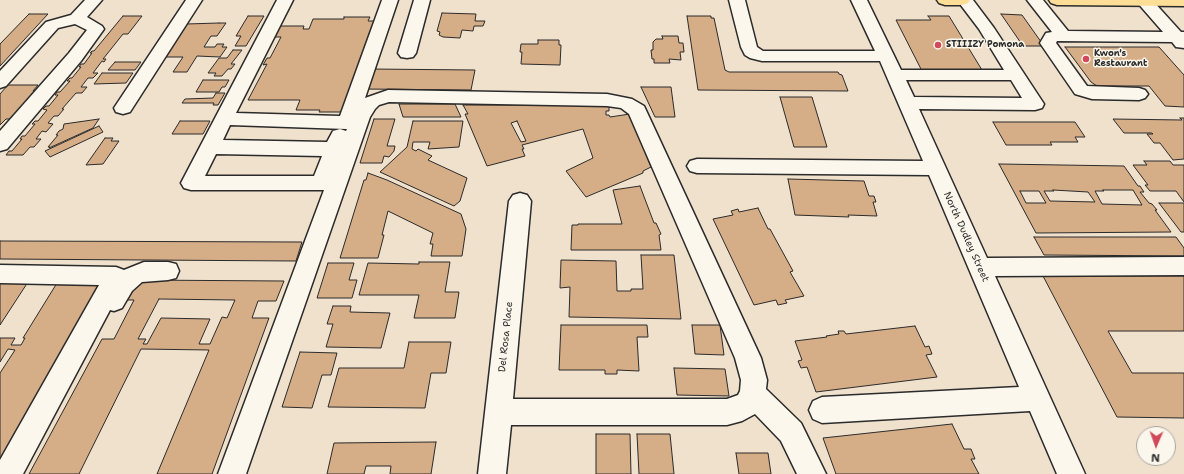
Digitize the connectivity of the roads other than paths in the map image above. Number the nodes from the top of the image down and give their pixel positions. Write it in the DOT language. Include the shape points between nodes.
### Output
graph roads {
  1 [pos="94,0"];
  2 [pos="194,0"];
  3 [pos="285,0"];
  4 [pos="390,0"];
  5 [pos="422,0"];
  6 [pos="737,0"];
  7 [pos="859,0"];
  8 [pos="946,0"];
  9 [pos="964,0"];
  10 [pos="1036,0"];
  11 [pos="1057,0"];
  12 [pos="1144,1"];
  13 [pos="1184,1"];
  14 [pos="77,18"];
  15 [pos="1063,36"];
  16 [pos="1181,40"];
  17 [pos="407,53"];
  18 [pos="890,65"];
  19 [pos="1016,76"];
  20 [pos="0,82"];
  21 [pos="1139,94"];
  22 [pos="907,103"];
  23 [pos="123,108"];
  24 [pos="224,119"];
  25 [pos="346,123"];
  26 [pos="0,144"];
  27 [pos="209,147"];
  28 [pos="334,149"];
  29 [pos="697,166"];
  30 [pos="936,168"];
  31 [pos="520,201"];
  32 [pos="1184,266"];
  33 [pos="980,268"];
  34 [pos="168,271"];
  35 [pos="0,274"];
  36 [pos="753,393"];
  37 [pos="1038,398"];
  38 [pos="822,410"];
  39 [pos="498,412"];
  40 [pos="8,474"];
  41 [pos="23,474"];
  42 [pos="232,474"];
  43 [pos="492,474"];
  44 [pos="812,474"];
  45 [pos="1071,474"];
  1 -- 14 [label="street"];
  2 -- 23 [label="street"];
  3 -- 24 [label="street"];
  4 -- 25 [label="street"];
  5 -- 17 [label="street"];
  6 -- 18 [label="street" via="749,47 756,54"];
  7 -- 18 [label="street, North Dudley Street"];
  8 -- 9 [label="main road"];
  9 -- 19 [label="street" via="986,28"];
  10 -- 15 [label="street"];
  11 -- 12 [label="main road"];
  12 -- 13 [label="main road"];
  12 -- 16 [label="street"];
  14 -- 20 [label="street" via="52,25"];
  14 -- 26 [label="street" via="96,29"];
  15 -- 16 [label="street"];
  15 -- 21 [label="street" via="1052,37 1048,43 1082,90 1090,93"];
  18 -- 19 [label="street" via="928,76"];
  18 -- 22 [label="street, North Dudley Street"];
  19 -- 22 [label="street" via="1035,104"];
  22 -- 30 [label="street, North Dudley Street"];
  24 -- 25 [label="street"];
  24 -- 27 [label="street"];
  25 -- 28 [label="street"];
  27 -- 28 [label="street"];
  27 -- 28 [label="street" via="190,182 322,183"];
  29 -- 30 [label="street"];
  30 -- 33 [label="street, North Dudley Street"];
  31 -- 39 [label="street, Del Rosa Place"];
  32 -- 33 [label="street"];
  33 -- 37 [label="street, North Dudley Street"];
  34 -- 41 [label="street" via="144,271 134,275 124,284"];
  35 -- 40 [label="street" via="116,276"];
  36 -- 39 [label="street" via="742,408 727,412"];
  36 -- 42 [label="street" via="753,374 748,358 634,107 626,102 607,100 388,96 374,101 364,110 361,117"];
  36 -- 44 [label="street" via="791,432"];
  37 -- 38 [label="street"];
  37 -- 45 [label="street, North Dudley Street"];
  39 -- 43 [label="street, Del Rosa Place"];
}
